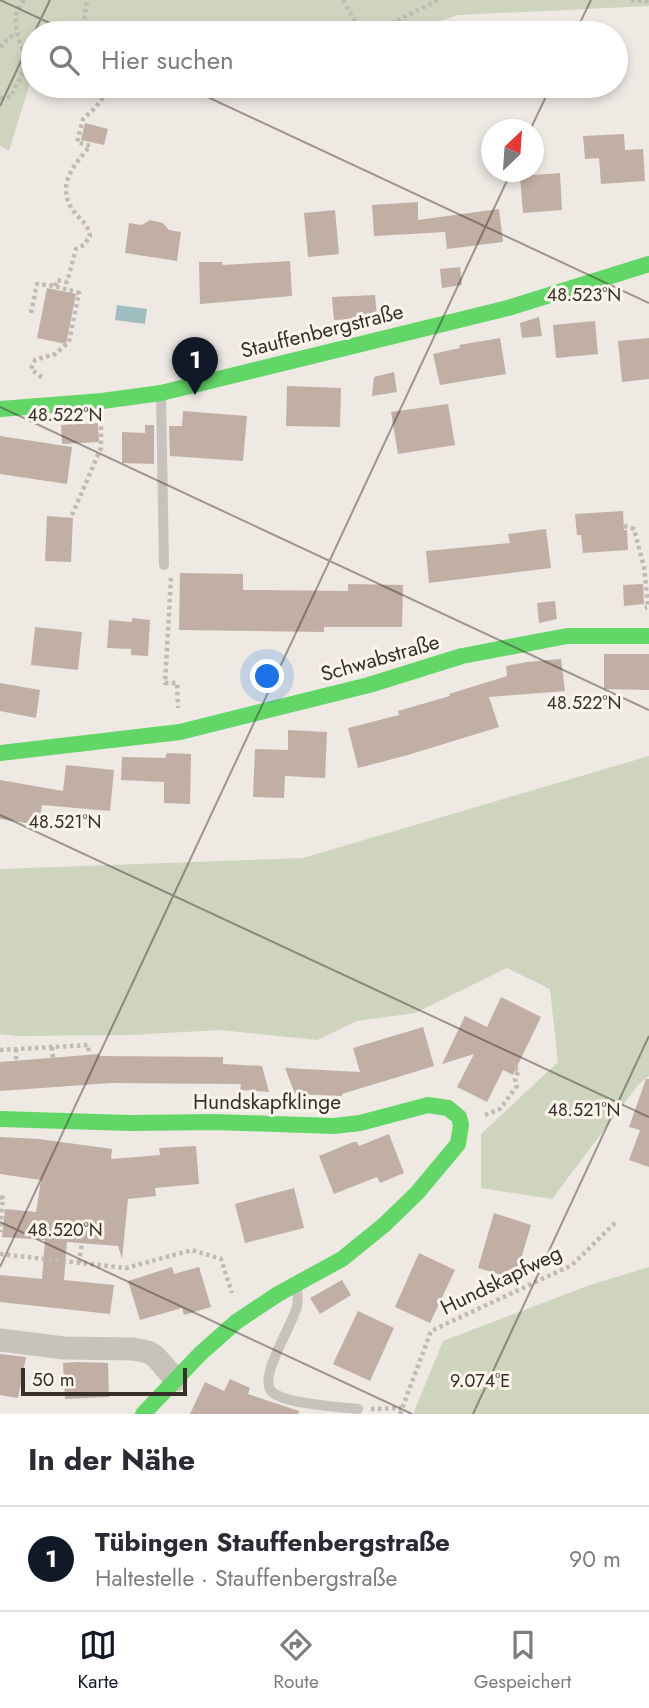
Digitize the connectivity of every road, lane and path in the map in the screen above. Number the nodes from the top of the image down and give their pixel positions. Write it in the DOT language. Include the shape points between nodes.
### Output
graph roads {
  1 [pos="24,0"];
  2 [pos="87,0"];
  3 [pos="343,0"];
  4 [pos="438,0"];
  5 [pos="631,0"];
  6 [pos="649,1"];
  7 [pos="84,21"];
  8 [pos="355,21"];
  9 [pos="396,21"];
  10 [pos="16,32"];
  11 [pos="21,42"];
  12 [pos="0,47"];
  13 [pos="21,80"];
  14 [pos="0,98"];
  15 [pos="103,98"];
  16 [pos="649,264"];
  17 [pos="55,286"];
  18 [pos="31,313"];
  19 [pos="48,388"];
  20 [pos="162,393"];
  21 [pos="102,401"];
  22 [pos="0,410"];
  23 [pos="72,515"];
  24 [pos="624,526"];
  25 [pos="168,566"];
  26 [pos="645,608"];
  27 [pos="649,636"];
  28 [pos="177,683"];
  29 [pos="0,753"];
  30 [pos="52,1047"];
  31 [pos="16,1049"];
  32 [pos="0,1050"];
  33 [pos="89,1055"];
  34 [pos="53,1058"];
  35 [pos="16,1061"];
  36 [pos="516,1069"];
  37 [pos="500,1109"];
  38 [pos="0,1119"];
  39 [pos="0,1197"];
  40 [pos="616,1223"];
  41 [pos="0,1232"];
  42 [pos="82,1243"];
  43 [pos="0,1254"];
  44 [pos="79,1263"];
  45 [pos="296,1284"];
  46 [pos="243,1318"];
  47 [pos="0,1340"];
  48 [pos="176,1380"];
  49 [pos="358,1409"];
  50 [pos="401,1411"];
  51 [pos="143,1414"];
  1 -- 10 [label="path" via="16,13"];
  2 -- 7 [label="path"];
  3 -- 8 [label="path"];
  4 -- 9 [label="path"];
  5 -- 6 [label="path"];
  10 -- 11 [label="path"];
  10 -- 12 [label="path"];
  13 -- 14 [label="path" via="11,97"];
  15 -- 17 [label="path" via="82,119 77,142 90,146 67,179 66,194 90,236 76,249 67,282 57,280"];
  16 -- 20 [label="street, Stauffenbergstraße" via="508,308"];
  17 -- 18 [label="path" via="37,284"];
  17 -- 19 [label="path" via="79,293 69,342 55,354 35,360 31,369 46,380"];
  20 -- 21 [label="street, Stauffenbergstraße"];
  20 -- 25 [label="lane"];
  21 -- 22 [label="street, Stauffenbergstraße"];
  21 -- 23 [label="path" via="102,448"];
  24 -- 26 [label="path" via="634,529 644,567"];
  25 -- 28 [label="path" via="165,683"];
  27 -- 29 [label="street, Schwabstraße" via="567,636 462,656 369,685 180,732"];
  30 -- 31 [label="path"];
  30 -- 33 [label="path" via="88,1045"];
  30 -- 34 [label="path"];
  31 -- 32 [label="path"];
  31 -- 35 [label="path"];
  36 -- 37 [label="path" via="517,1086"];
  38 -- 45 [label="street, Hundskapfklinge" via="334,1126 428,1105 448,1108 458,1117 458,1144 409,1201 342,1259"];
  39 -- 41 [label="path"];
  40 -- 50 [label="path, Hundskapfweg" via="572,1265 431,1331"];
  42 -- 44 [label="path"];
  43 -- 44 [label="path"];
  44 -- 46 [label="path" via="126,1268 192,1250 221,1259"];
  45 -- 46 [label="street, Hundskapfklinge"];
  45 -- 49 [label="lane" via="297,1305 271,1363 269,1387 288,1399"];
  46 -- 48 [label="street, Hundskapfklinge"];
  47 -- 48 [label="street" via="148,1352"];
  48 -- 51 [label="street, Hundskapfklinge"];
  49 -- 50 [label="path"];
}
